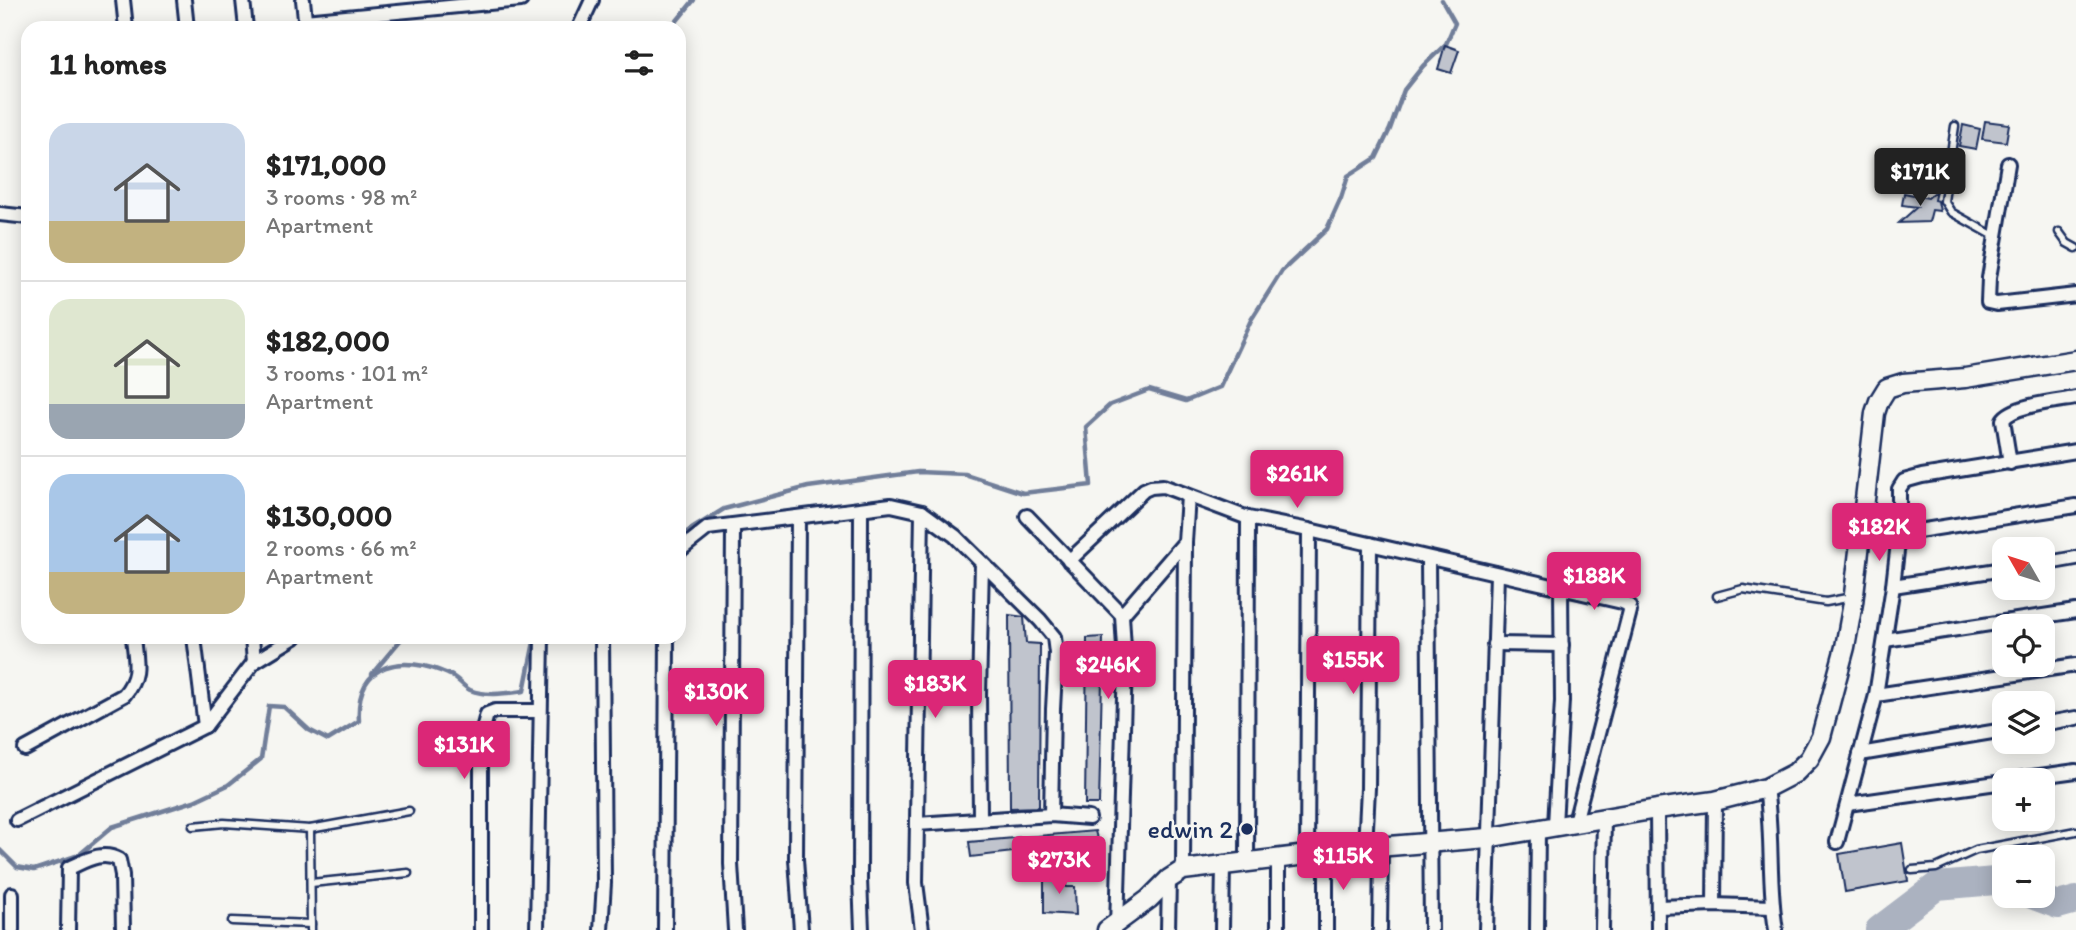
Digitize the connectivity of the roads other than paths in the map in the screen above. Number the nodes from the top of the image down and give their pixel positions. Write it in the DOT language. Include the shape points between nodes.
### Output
graph roads {
  1 [pos="124,0"];
  2 [pos="184,0"];
  3 [pos="243,0"];
  4 [pos="303,0"];
  5 [pos="522,0"];
  6 [pos="592,0"];
  7 [pos="126,21"];
  8 [pos="186,21"];
  9 [pos="245,21"];
  10 [pos="306,21"];
  11 [pos="333,21"];
  12 [pos="582,21"];
  13 [pos="1955,126"];
  14 [pos="2008,164"];
  15 [pos="0,214"];
  16 [pos="21,216"];
  17 [pos="2059,232"];
  18 [pos="1996,237"];
  19 [pos="2076,248"];
  20 [pos="2076,295"];
  21 [pos="2076,360"];
  22 [pos="2076,398"];
  23 [pos="2076,451"];
  24 [pos="2010,463"];
  25 [pos="1188,496"];
  26 [pos="2076,506"];
  27 [pos="861,509"];
  28 [pos="922,512"];
  29 [pos="1027,516"];
  30 [pos="798,517"];
  31 [pos="1248,518"];
  32 [pos="733,526"];
  33 [pos="1309,530"];
  34 [pos="1899,534"];
  35 [pos="1185,542"];
  36 [pos="1370,544"];
  37 [pos="686,545"];
  38 [pos="1428,558"];
  39 [pos="2076,558"];
  40 [pos="1069,561"];
  41 [pos="2055,562"];
  42 [pos="982,563"];
  43 [pos="1992,571"];
  44 [pos="1497,574"];
  45 [pos="1893,586"];
  46 [pos="1562,588"];
  47 [pos="1717,596"];
  48 [pos="1854,597"];
  49 [pos="2076,611"];
  50 [pos="1122,615"];
  51 [pos="1885,640"];
  52 [pos="134,644"];
  53 [pos="195,644"];
  54 [pos="253,644"];
  55 [pos="284,644"];
  56 [pos="542,644"];
  57 [pos="602,644"];
  58 [pos="667,644"];
  59 [pos="1494,644"];
  60 [pos="1562,645"];
  61 [pos="254,662"];
  62 [pos="2076,665"];
  63 [pos="1877,695"];
  64 [pos="540,711"];
  65 [pos="2076,718"];
  66 [pos="2055,722"];
  67 [pos="205,726"];
  68 [pos="1992,732"];
  69 [pos="25,749"];
  70 [pos="1860,754"];
  71 [pos="2076,771"];
  72 [pos="2055,774"];
  73 [pos="1992,784"];
  74 [pos="1766,788"];
  75 [pos="1715,801"];
  76 [pos="1847,804"];
  77 [pos="1657,809"];
  78 [pos="410,811"];
  79 [pos="1051,815"];
  80 [pos="980,818"];
  81 [pos="1089,818"];
  82 [pos="1604,818"];
  83 [pos="17,820"];
  84 [pos="1575,822"];
  85 [pos="917,824"];
  86 [pos="193,826"];
  87 [pos="1546,827"];
  88 [pos="310,829"];
  89 [pos="2076,831"];
  90 [pos="1487,838"];
  91 [pos="1431,842"];
  92 [pos="1837,842"];
  93 [pos="1373,848"];
  94 [pos="1326,853"];
  95 [pos="1307,856"];
  96 [pos="1278,860"];
  97 [pos="1247,863"];
  98 [pos="1223,864"];
  99 [pos="1912,870"];
  100 [pos="408,873"];
  101 [pos="1176,874"];
  102 [pos="311,883"];
  103 [pos="12,894"];
  104 [pos="1714,905"];
  105 [pos="1658,907"];
  106 [pos="1772,907"];
  107 [pos="232,921"];
  108 [pos="9,927"];
  109 [pos="311,927"];
  110 [pos="1113,927"];
  111 [pos="68,930"];
  112 [pos="123,930"];
  113 [pos="481,930"];
  114 [pos="537,930"];
  115 [pos="601,930"];
  116 [pos="666,930"];
  117 [pos="735,930"];
  118 [pos="801,930"];
  119 [pos="862,930"];
  120 [pos="922,930"];
  121 [pos="1168,930"];
  122 [pos="1222,930"];
  123 [pos="1278,930"];
  124 [pos="1326,930"];
  125 [pos="1380,930"];
  126 [pos="1431,930"];
  127 [pos="1486,930"];
  128 [pos="1537,930"];
  129 [pos="1602,930"];
  130 [pos="1658,930"];
  131 [pos="1776,930"];
  1 -- 7 [label="street"];
  2 -- 8 [label="street"];
  3 -- 9 [label="street"];
  4 -- 10 [label="street"];
  5 -- 11 [label="street"];
  6 -- 12 [label="street"];
  13 -- 18 [label="lane" via="1944,201 1951,212"];
  14 -- 18 [label="street"];
  15 -- 16 [label="street"];
  17 -- 19 [label="lane"];
  18 -- 20 [label="street" via="1988,302"];
  21 -- 48 [label="street" via="1887,388 1875,413"];
  22 -- 24 [label="street" via="2007,413"];
  23 -- 24 [label="street"];
  24 -- 34 [label="street" via="1904,481 1899,489"];
  25 -- 31 [label="street"];
  25 -- 35 [label="street"];
  25 -- 40 [label="street" via="1163,486 1144,490"];
  26 -- 34 [label="street"];
  27 -- 28 [label="street" via="891,505"];
  27 -- 30 [label="street"];
  27 -- 119 [label="street"];
  28 -- 42 [label="street" via="956,536"];
  28 -- 85 [label="street"];
  29 -- 40 [label="street"];
  30 -- 32 [label="street"];
  30 -- 118 [label="street" via="796,859"];
  31 -- 33 [label="street"];
  31 -- 97 [label="street"];
  32 -- 37 [label="street" via="708,528"];
  32 -- 117 [label="street" via="731,864"];
  33 -- 36 [label="street"];
  33 -- 95 [label="street"];
  34 -- 45 [label="street"];
  35 -- 50 [label="street"];
  35 -- 101 [label="street"];
  36 -- 38 [label="street"];
  36 -- 93 [label="street" via="1368,774"];
  38 -- 44 [label="street"];
  38 -- 91 [label="street"];
  39 -- 41 [label="street"];
  40 -- 50 [label="street"];
  42 -- 79 [label="street" via="1054,637"];
  42 -- 80 [label="street"];
  43 -- 45 [label="street"];
  44 -- 46 [label="street"];
  44 -- 59 [label="street"];
  45 -- 51 [label="street"];
  46 -- 60 [label="street"];
  46 -- 84 [label="street" via="1622,601 1630,611"];
  47 -- 48 [label="lane" via="1743,589 1826,602"];
  48 -- 74 [label="street" via="1821,737 1795,773"];
  49 -- 51 [label="street"];
  50 -- 110 [label="street" via="1125,664"];
  51 -- 63 [label="street"];
  52 -- 69 [label="street" via="134,683 124,695"];
  53 -- 67 [label="street"];
  54 -- 61 [label="street"];
  55 -- 61 [label="street"];
  56 -- 64 [label="street"];
  57 -- 115 [label="street"];
  58 -- 116 [label="street"];
  59 -- 60 [label="street"];
  59 -- 90 [label="street"];
  60 -- 87 [label="street" via="1562,701"];
  61 -- 67 [label="street"];
  62 -- 63 [label="street"];
  63 -- 70 [label="street"];
  64 -- 113 [label="street" via="495,711 483,725"];
  64 -- 114 [label="street"];
  65 -- 66 [label="street"];
  67 -- 83 [label="street"];
  68 -- 70 [label="street"];
  70 -- 76 [label="street"];
  71 -- 72 [label="street"];
  73 -- 76 [label="street"];
  74 -- 75 [label="street"];
  74 -- 106 [label="street" via="1771,817"];
  75 -- 77 [label="street"];
  75 -- 104 [label="street"];
  76 -- 92 [label="street"];
  77 -- 82 [label="street"];
  77 -- 105 [label="street"];
  78 -- 88 [label="lane"];
  79 -- 80 [label="street"];
  79 -- 81 [label="street"];
  80 -- 85 [label="street"];
  82 -- 84 [label="street"];
  82 -- 129 [label="street"];
  84 -- 87 [label="street"];
  85 -- 120 [label="street" via="916,883"];
  86 -- 88 [label="lane" via="224,823"];
  87 -- 90 [label="street"];
  87 -- 128 [label="street"];
  88 -- 102 [label="lane"];
  89 -- 99 [label="lane" via="1976,850 1936,868"];
  90 -- 91 [label="street"];
  90 -- 127 [label="street"];
  91 -- 93 [label="street"];
  91 -- 126 [label="street"];
  93 -- 94 [label="street"];
  93 -- 125 [label="street"];
  94 -- 95 [label="street"];
  94 -- 124 [label="street"];
  95 -- 96 [label="street"];
  96 -- 97 [label="street"];
  96 -- 123 [label="street"];
  97 -- 98 [label="street"];
  98 -- 101 [label="street"];
  98 -- 122 [label="street"];
  100 -- 102 [label="lane"];
  101 -- 110 [label="street"];
  101 -- 121 [label="street"];
  102 -- 109 [label="lane"];
  103 -- 108 [label="street"];
  104 -- 105 [label="street"];
  104 -- 106 [label="street"];
  105 -- 130 [label="street"];
  106 -- 131 [label="street"];
  107 -- 109 [label="lane"];
  111 -- 112 [label="street" via="69,867 111,855 119,860 122,876"];
}
